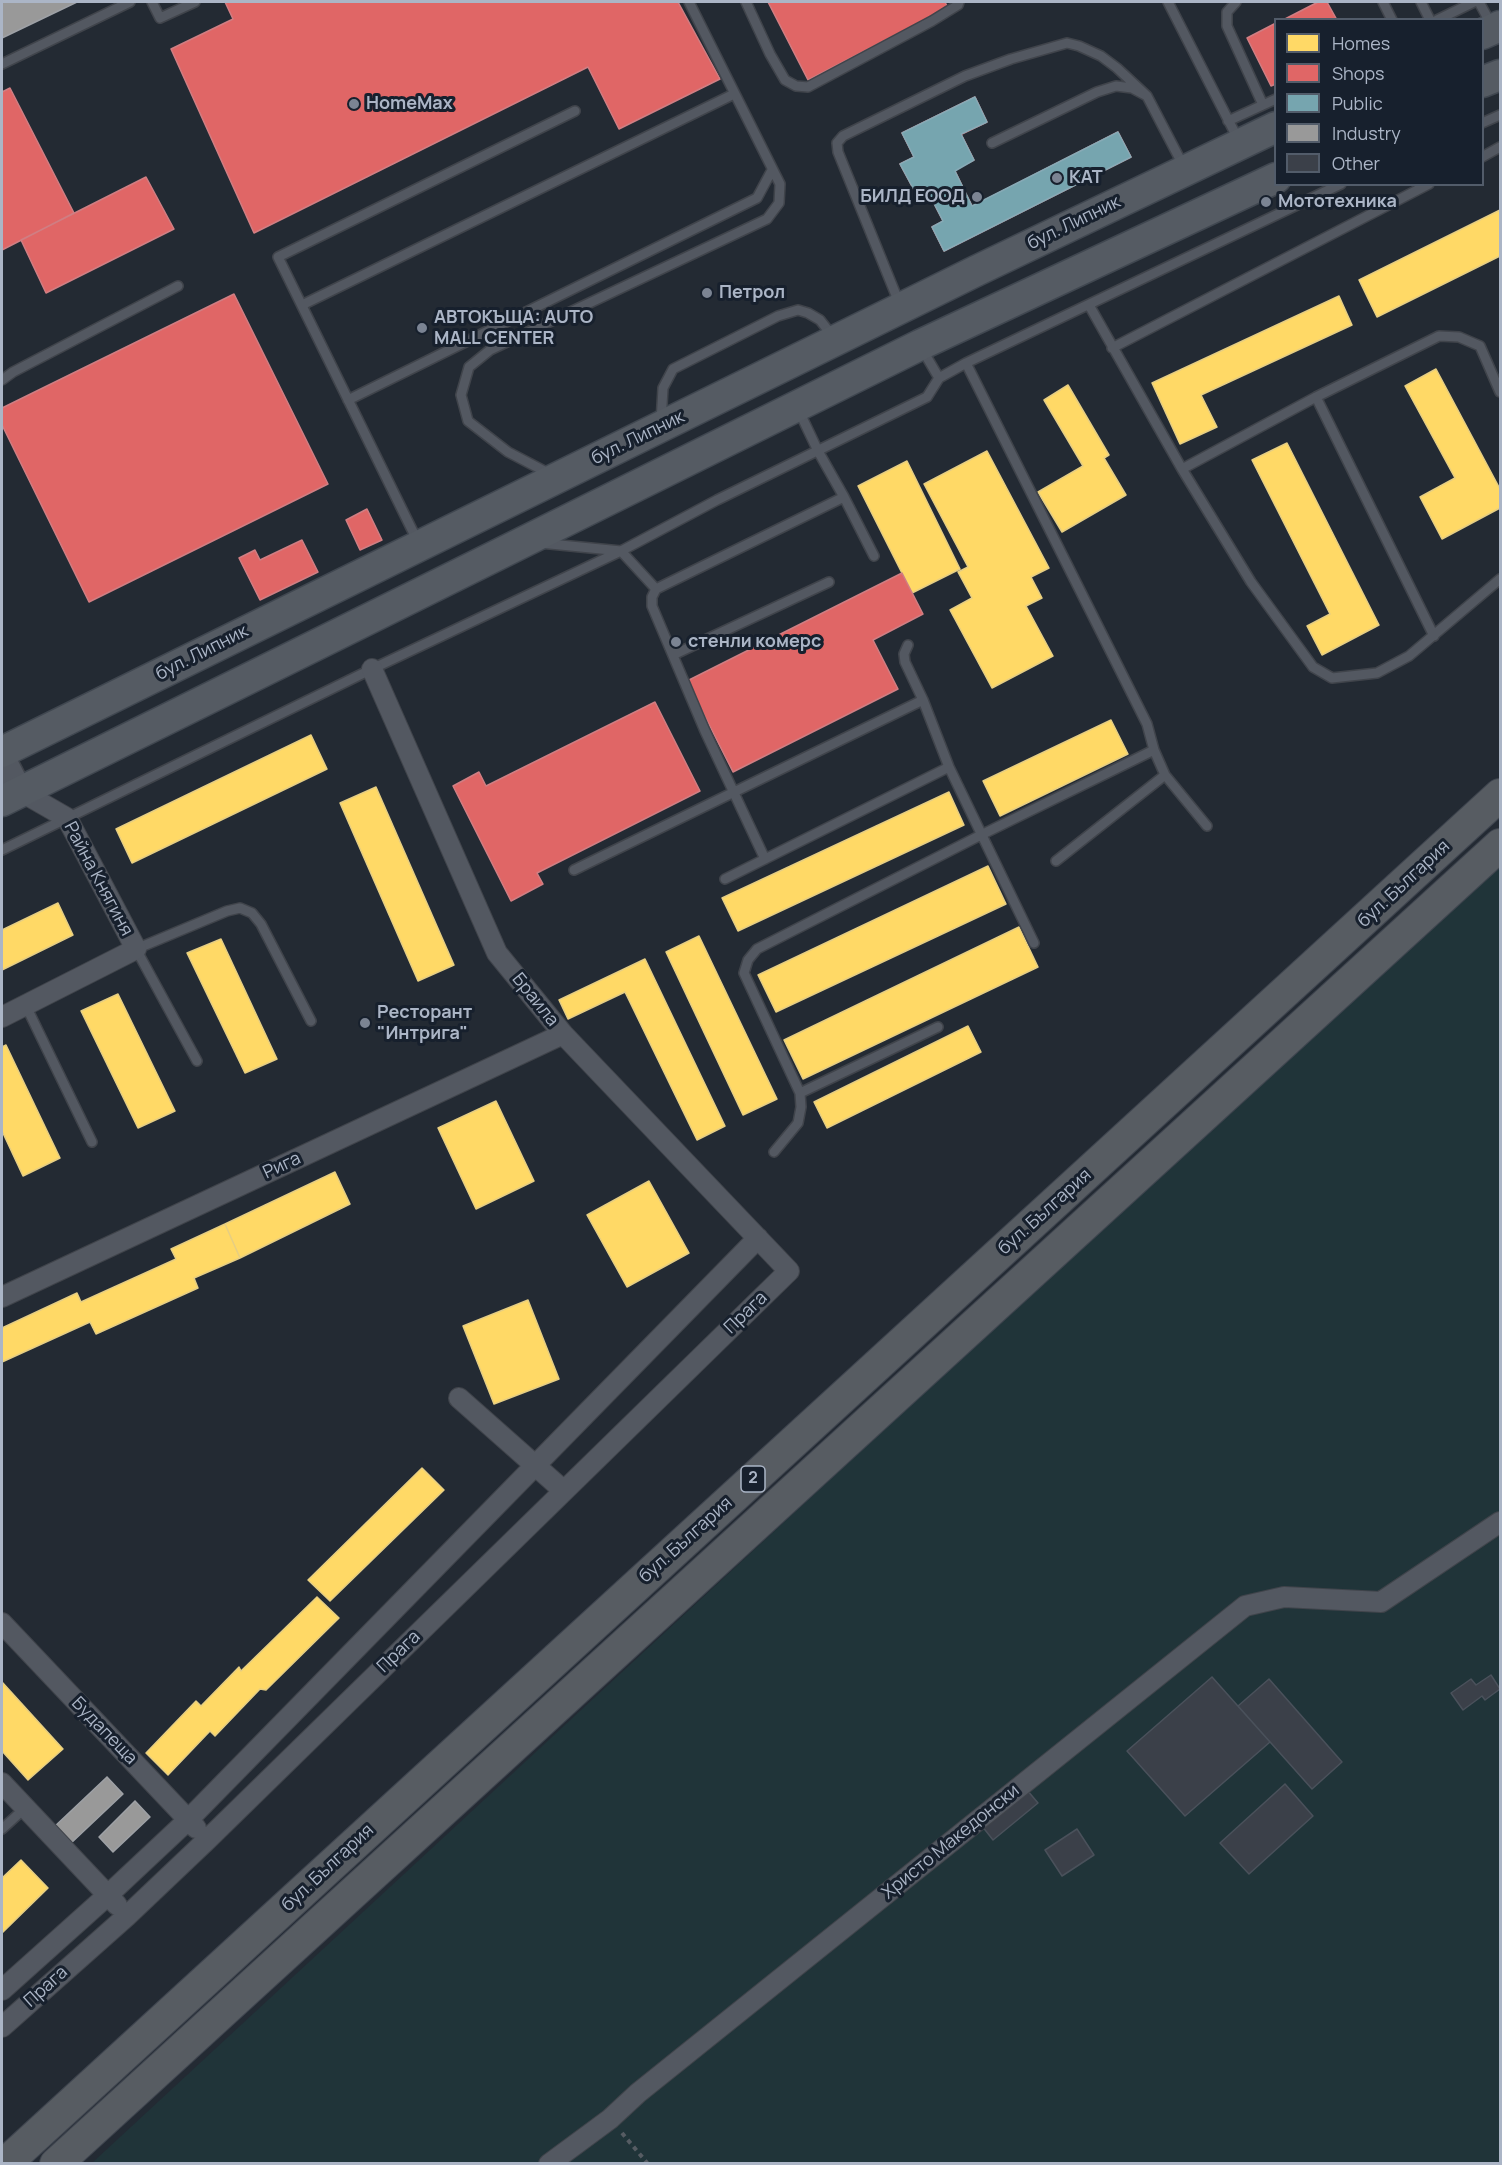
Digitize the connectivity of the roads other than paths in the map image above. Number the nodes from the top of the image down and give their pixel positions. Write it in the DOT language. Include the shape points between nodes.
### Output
graph roads {
  1 [pos="152,2"];
  2 [pos="195,2"];
  3 [pos="689,2"];
  4 [pos="746,2"];
  5 [pos="959,2"];
  6 [pos="1168,2"];
  7 [pos="1236,2"];
  8 [pos="1383,2"];
  9 [pos="1421,2"];
  10 [pos="1450,2"];
  11 [pos="1474,2"];
  12 [pos="1479,2"];
  13 [pos="124,3"];
  14 [pos="1455,11"];
  15 [pos="1391,18"];
  16 [pos="1429,18"];
  17 [pos="1441,18"];
  18 [pos="1492,30"];
  19 [pos="2,64"];
  20 [pos="734,94"];
  21 [pos="1147,96"];
  22 [pos="1274,102"];
  23 [pos="575,111"];
  24 [pos="1269,116"];
  25 [pos="1500,116"];
  26 [pos="1484,122"];
  27 [pos="1234,132"];
  28 [pos="992,143"];
  29 [pos="1500,147"];
  30 [pos="1484,156"];
  31 [pos="1185,169"];
  32 [pos="772,170"];
  33 [pos="1274,178"];
  34 [pos="1337,186"];
  35 [pos="1425,186"];
  36 [pos="178,286"];
  37 [pos="302,305"];
  38 [pos="1089,305"];
  39 [pos="901,308"];
  40 [pos="835,340"];
  41 [pos="920,345"];
  42 [pos="1112,348"];
  43 [pos="966,363"];
  44 [pos="939,378"];
  45 [pos="2,380"];
  46 [pos="1500,392"];
  47 [pos="1316,397"];
  48 [pos="348,400"];
  49 [pos="797,406"];
  50 [pos="661,427"];
  51 [pos="818,451"];
  52 [pos="1182,469"];
  53 [pos="557,477"];
  54 [pos="844,497"];
  55 [pos="524,541"];
  56 [pos="419,544"];
  57 [pos="621,551"];
  58 [pos="874,556"];
  59 [pos="1500,579"];
  60 [pos="829,582"];
  61 [pos="656,589"];
  62 [pos="1434,636"];
  63 [pos="908,645"];
  64 [pos="673,655"];
  65 [pos="372,669"];
  66 [pos="923,700"];
  67 [pos="1154,750"];
  68 [pos="2,754"];
  69 [pos="949,768"];
  70 [pos="1165,775"];
  71 [pos="733,793"];
  72 [pos="1500,795"];
  73 [pos="11,796"];
  74 [pos="67,818"];
  75 [pos="1208,826"];
  76 [pos="981,835"];
  77 [pos="1500,844"];
  78 [pos="2,850"];
  79 [pos="765,860"];
  80 [pos="1056,861"];
  81 [pos="574,870"];
  82 [pos="725,879"];
  83 [pos="1034,943"];
  84 [pos="136,950"];
  85 [pos="26,1006"];
  86 [pos="2,1017"];
  87 [pos="310,1020"];
  88 [pos="938,1027"];
  89 [pos="563,1034"];
  90 [pos="197,1061"];
  91 [pos="800,1093"];
  92 [pos="92,1142"];
  93 [pos="774,1152"];
  94 [pos="758,1238"];
  95 [pos="789,1271"];
  96 [pos="2,1297"];
  97 [pos="459,1398"];
  98 [pos="536,1464"];
  99 [pos="564,1491"];
  100 [pos="1500,1522"];
  101 [pos="2,1623"];
  102 [pos="2,1784"];
  103 [pos="25,1808"];
  104 [pos="188,1820"];
  105 [pos="2,1829"];
  106 [pos="207,1840"];
  107 [pos="108,1895"];
  108 [pos="127,1916"];
  109 [pos="2,1990"];
  110 [pos="2,2027"];
  111 [pos="6,2163"];
  112 [pos="56,2163"];
  113 [pos="549,2163"];
  1 -- 2 [label="lane" via="160,18"];
  3 -- 20 [label="lane"];
  4 -- 5 [label="lane" via="785,80 807,87 933,21"];
  6 -- 27 [label="lane"];
  7 -- 24 [label="lane" via="1227,12 1227,26"];
  8 -- 15 [label="lane"];
  9 -- 16 [label="lane"];
  10 -- 14 [label="lane"];
  11 -- 14 [label="lane"];
  12 -- 18 [label="lane"];
  13 -- 19 [label="lane"];
  14 -- 17 [label="lane"];
  20 -- 32 [label="lane"];
  20 -- 37 [label="lane"];
  21 -- 28 [label="lane" via="1132,88 1116,86"];
  21 -- 31 [label="lane"];
  21 -- 39 [label="lane" via="1101,56 1068,43 965,76 843,136 837,143 838,152"];
  22 -- 24 [label="lane"];
  23 -- 37 [label="lane" via="278,257"];
  24 -- 27 [label="main road, бул. Липник"];
  25 -- 26 [label="lane"];
  27 -- 31 [label="main road, бул. Липник"];
  29 -- 30 [label="lane"];
  31 -- 39 [label="main road, бул. Липник"];
  32 -- 48 [label="lane" via="757,198"];
  32 -- 53 [label="lane" via="780,184 779,203 767,219 490,350 469,367 460,395 468,421 508,452"];
  33 -- 41 [label="main road"];
  34 -- 38 [label="lane"];
  35 -- 42 [label="lane"];
  36 -- 45 [label="lane"];
  37 -- 48 [label="lane"];
  38 -- 42 [label="lane"];
  38 -- 43 [label="lane"];
  39 -- 40 [label="main road, бул. Липник"];
  39 -- 41 [label="main road"];
  40 -- 50 [label="main road, бул. Липник"];
  40 -- 50 [label="lane" via="820,320 798,310 768,321 673,369 663,388"];
  41 -- 44 [label="lane"];
  41 -- 49 [label="main road"];
  42 -- 52 [label="lane"];
  43 -- 44 [label="lane"];
  43 -- 67 [label="lane" via="1147,724"];
  44 -- 51 [label="lane" via="927,397"];
  46 -- 47 [label="lane" via="1480,346 1460,337 1438,336"];
  47 -- 52 [label="lane"];
  47 -- 62 [label="lane"];
  48 -- 56 [label="lane"];
  49 -- 51 [label="lane"];
  49 -- 55 [label="main road"];
  50 -- 53 [label="main road, бул. Липник"];
  51 -- 54 [label="lane"];
  51 -- 57 [label="lane"];
  52 -- 62 [label="lane" via="1251,582 1313,667 1332,678 1377,674 1410,656"];
  53 -- 56 [label="main road, бул. Липник"];
  54 -- 58 [label="lane"];
  54 -- 61 [label="lane"];
  55 -- 57 [label="lane"];
  55 -- 73 [label="main road"];
  56 -- 68 [label="main road, бул. Липник"];
  57 -- 61 [label="lane"];
  57 -- 65 [label="lane"];
  59 -- 62 [label="lane"];
  60 -- 64 [label="lane"];
  61 -- 64 [label="lane" via="652,606"];
  63 -- 66 [label="lane" via="905,662"];
  64 -- 71 [label="lane"];
  65 -- 74 [label="lane"];
  65 -- 89 [label="street, Браила" via="497,953"];
  66 -- 69 [label="lane"];
  66 -- 71 [label="lane"];
  67 -- 70 [label="lane"];
  67 -- 76 [label="lane"];
  68 -- 73 [label="street"];
  69 -- 76 [label="lane"];
  69 -- 79 [label="lane"];
  70 -- 75 [label="lane"];
  70 -- 80 [label="lane"];
  71 -- 79 [label="lane"];
  71 -- 81 [label="lane"];
  72 -- 111 [label="highway, бул. България / 2"];
  73 -- 74 [label="street, Райна Княгиня"];
  74 -- 78 [label="lane"];
  74 -- 84 [label="street, Райна Княгиня"];
  76 -- 83 [label="lane"];
  76 -- 91 [label="lane" via="757,949 748,960 744,973 750,989"];
  77 -- 112 [label="highway, бул. България / 2"];
  79 -- 82 [label="lane"];
  84 -- 85 [label="street, Райна Княгиня"];
  84 -- 87 [label="lane" via="240,908 252,913 261,924"];
  84 -- 90 [label="lane"];
  85 -- 86 [label="street, Райна Княгиня"];
  85 -- 92 [label="lane"];
  88 -- 91 [label="lane"];
  89 -- 94 [label="street, Браила"];
  89 -- 96 [label="street, Рига"];
  91 -- 93 [label="lane" via="798,1123"];
  94 -- 95 [label="street, Браила"];
  94 -- 98 [label="street"];
  95 -- 99 [label="street, Прага"];
  97 -- 98 [label="street"];
  98 -- 99 [label="street"];
  98 -- 104 [label="street"];
  99 -- 106 [label="street, Прага"];
  100 -- 113 [label="street, Христо Македонски" via="1381,1602 1284,1597 1245,1606"];
  101 -- 104 [label="street, Будапеща"];
  102 -- 103 [label="street"];
  103 -- 105 [label="lane"];
  103 -- 107 [label="street"];
  104 -- 106 [label="street, Будапеща"];
  104 -- 107 [label="street"];
  106 -- 108 [label="street, Прага"];
  107 -- 108 [label="street"];
  107 -- 109 [label="street"];
  108 -- 110 [label="street, Прага"];
}
